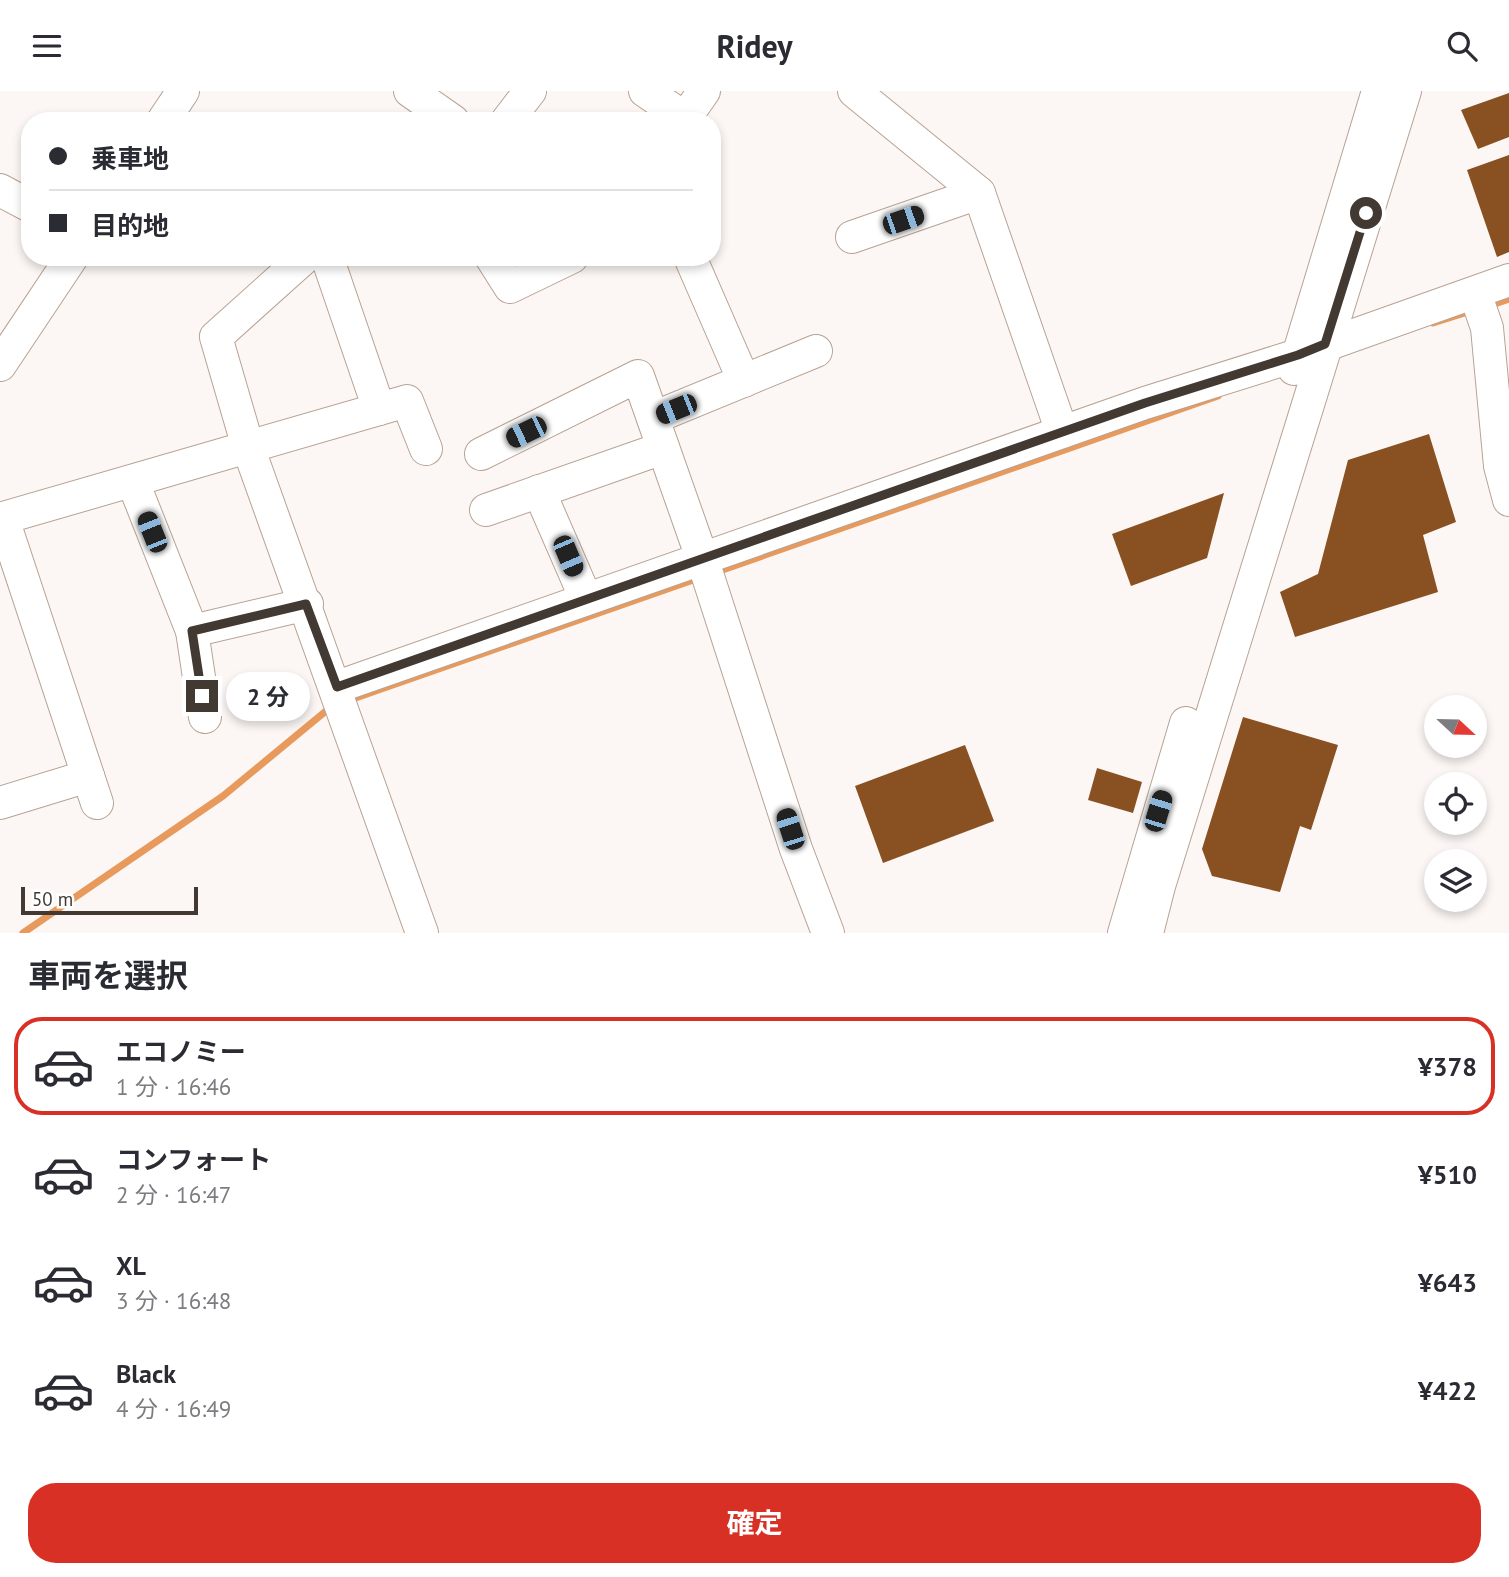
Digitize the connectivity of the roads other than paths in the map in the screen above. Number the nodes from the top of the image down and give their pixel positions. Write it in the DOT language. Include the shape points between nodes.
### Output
graph roads {
  1 [pos="183,91"];
  2 [pos="410,91"];
  3 [pos="530,91"];
  4 [pos="645,91"];
  5 [pos="704,91"];
  6 [pos="854,91"];
  7 [pos="1378,91"];
  8 [pos="1405,91"];
  9 [pos="169,112"];
  10 [pos="440,112"];
  11 [pos="514,112"];
  12 [pos="674,112"];
  13 [pos="689,112"];
  14 [pos="0,190"];
  15 [pos="979,193"];
  16 [pos="21,201"];
  17 [pos="852,237"];
  18 [pos="66,266"];
  19 [pos="295,266"];
  20 [pos="330,266"];
  21 [pos="497,266"];
  22 [pos="553,266"];
  23 [pos="694,266"];
  24 [pos="1509,280"];
  25 [pos="1475,293"];
  26 [pos="1311,350"];
  27 [pos="816,351"];
  28 [pos="0,365"];
  29 [pos="744,381"];
  30 [pos="379,409"];
  31 [pos="653,418"];
  32 [pos="1062,432"];
  33 [pos="248,447"];
  34 [pos="663,448"];
  35 [pos="426,449"];
  36 [pos="481,454"];
  37 [pos="132,482"];
  38 [pos="539,491"];
  39 [pos="1509,500"];
  40 [pos="486,510"];
  41 [pos="2,519"];
  42 [pos="702,558"];
  43 [pos="586,599"];
  44 [pos="306,604"];
  45 [pos="192,631"];
  46 [pos="337,687"];
  47 [pos="205,717"];
  48 [pos="0,803"];
  49 [pos="422,933"];
  50 [pos="828,933"];
  51 [pos="1124,933"];
  52 [pos="1147,933"];
  1 -- 9 [label="street"];
  2 -- 10 [label="street"];
  3 -- 11 [label="street"];
  4 -- 12 [label="street"];
  5 -- 13 [label="street"];
  6 -- 15 [label="street"];
  7 -- 26 [label="street"];
  8 -- 26 [label="street"];
  14 -- 16 [label="street"];
  15 -- 17 [label="street"];
  15 -- 32 [label="street"];
  18 -- 28 [label="street"];
  19 -- 33 [label="street" via="216,337"];
  20 -- 30 [label="street"];
  21 -- 22 [label="street" via="510,287"];
  23 -- 29 [label="street"];
  24 -- 25 [label="street"];
  25 -- 26 [label="street"];
  25 -- 39 [label="street" via="1488,328 1500,466"];
  26 -- 32 [label="street"];
  26 -- 51 [label="street" via="1150,837"];
  26 -- 52 [label="street"];
  27 -- 29 [label="street"];
  29 -- 31 [label="street"];
  30 -- 33 [label="street"];
  30 -- 35 [label="street" via="407,401"];
  31 -- 34 [label="street"];
  31 -- 36 [label="street" via="638,376"];
  32 -- 42 [label="street"];
  33 -- 37 [label="street"];
  33 -- 44 [label="street"];
  34 -- 38 [label="street"];
  34 -- 42 [label="street"];
  37 -- 41 [label="street"];
  37 -- 45 [label="street"];
  38 -- 40 [label="street"];
  38 -- 43 [label="street"];
  41 -- 48 [label="street" via="93,789"];
  42 -- 43 [label="street"];
  42 -- 50 [label="street" via="796,849"];
  43 -- 46 [label="street"];
  44 -- 45 [label="street"];
  44 -- 46 [label="street"];
  45 -- 47 [label="street"];
  46 -- 49 [label="street"];
}
